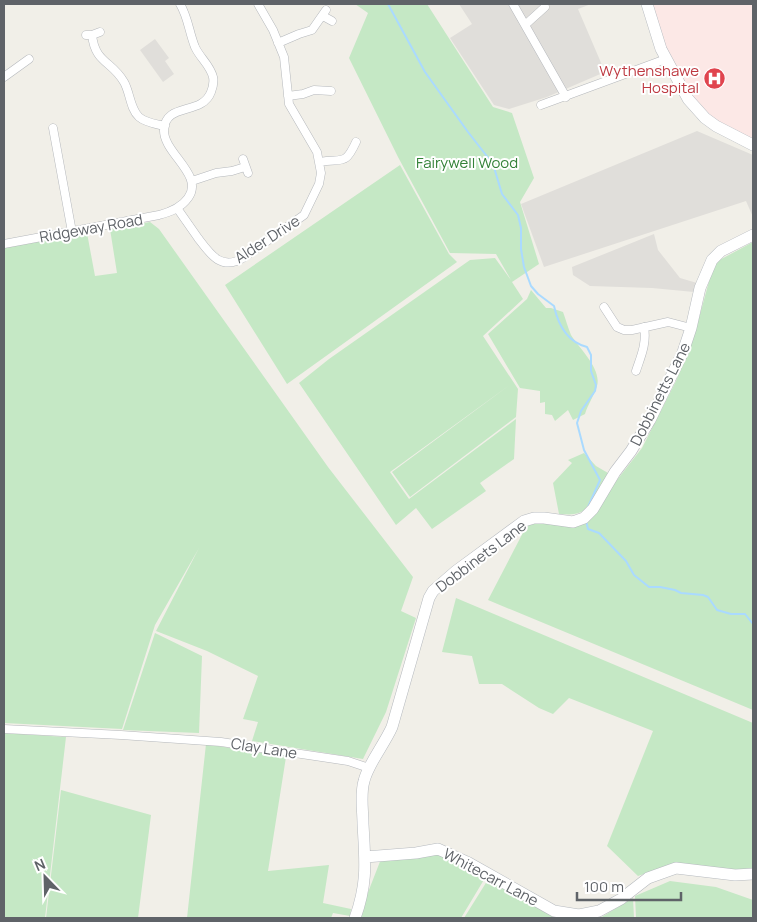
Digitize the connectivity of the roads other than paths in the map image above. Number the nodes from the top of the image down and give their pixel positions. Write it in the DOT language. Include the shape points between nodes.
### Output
graph roads {
  1 [pos="180,4"];
  2 [pos="258,4"];
  3 [pos="513,4"];
  4 [pos="647,4"];
  5 [pos="545,7"];
  6 [pos="332,21"];
  7 [pos="525,24"];
  8 [pos="100,32"];
  9 [pos="278,43"];
  10 [pos="29,59"];
  11 [pos="666,59"];
  12 [pos="4,76"];
  13 [pos="325,80"];
  14 [pos="288,96"];
  15 [pos="566,97"];
  16 [pos="541,105"];
  17 [pos="165,126"];
  18 [pos="53,128"];
  19 [pos="753,145"];
  20 [pos="362,151"];
  21 [pos="320,162"];
  22 [pos="245,166"];
  23 [pos="192,181"];
  24 [pos="177,208"];
  25 [pos="72,232"];
  26 [pos="753,235"];
  27 [pos="4,244"];
  28 [pos="604,307"];
  29 [pos="644,328"];
  30 [pos="691,328"];
  31 [pos="636,371"];
  32 [pos="593,509"];
  33 [pos="4,729"];
  34 [pos="369,768"];
  35 [pos="365,857"];
  36 [pos="753,874"];
  37 [pos="355,918"];
  1 -- 17 [label="street" via="196,49 210,69 213,84 204,102 175,112"];
  2 -- 9 [label="street"];
  3 -- 7 [label="street"];
  4 -- 11 [label="street"];
  5 -- 7 [label="street"];
  6 -- 9 [label="street" via="325,13 312,30"];
  7 -- 15 [label="street"];
  8 -- 17 [label="street" via="89,35 96,51 124,82 137,114 148,122"];
  9 -- 14 [label="street" via="285,62"];
  10 -- 12 [label="street"];
  11 -- 15 [label="street"];
  11 -- 19 [label="street" via="688,99 705,118"];
  13 -- 14 [label="street" via="328,90"];
  14 -- 21 [label="street" via="291,109 315,147"];
  15 -- 16 [label="street"];
  17 -- 23 [label="street" via="167,141"];
  18 -- 25 [label="street"];
  20 -- 21 [label="street" via="355,145 345,160"];
  21 -- 24 [label="street, Alder Drive" via="318,184 304,215 236,262 224,262 212,255"];
  22 -- 23 [label="street"];
  23 -- 24 [label="street" via="190,196"];
  24 -- 25 [label="street, Ridgeway Road" via="159,215"];
  25 -- 27 [label="street, Ridgeway Road"];
  26 -- 30 [label="street, Dobbinetts Lane" via="721,251 712,260 700,288"];
  28 -- 29 [label="street" via="617,327"];
  29 -- 30 [label="street" via="668,322"];
  29 -- 31 [label="street" via="645,345"];
  30 -- 32 [label="street, Dobbinetts Lane" via="650,420"];
  32 -- 34 [label="street, Dobbinets Lane" via="584,518 573,522 544,518 524,521 433,591 392,727"];
  33 -- 34 [label="street, Clay Lane" via="221,742 348,761"];
  34 -- 35 [label="street" via="362,796"];
  35 -- 36 [label="street, Whitecarr Lane" via="438,849 554,911 579,915 599,911 622,899 648,878 676,868"];
  35 -- 37 [label="street" via="364,885"];
}
